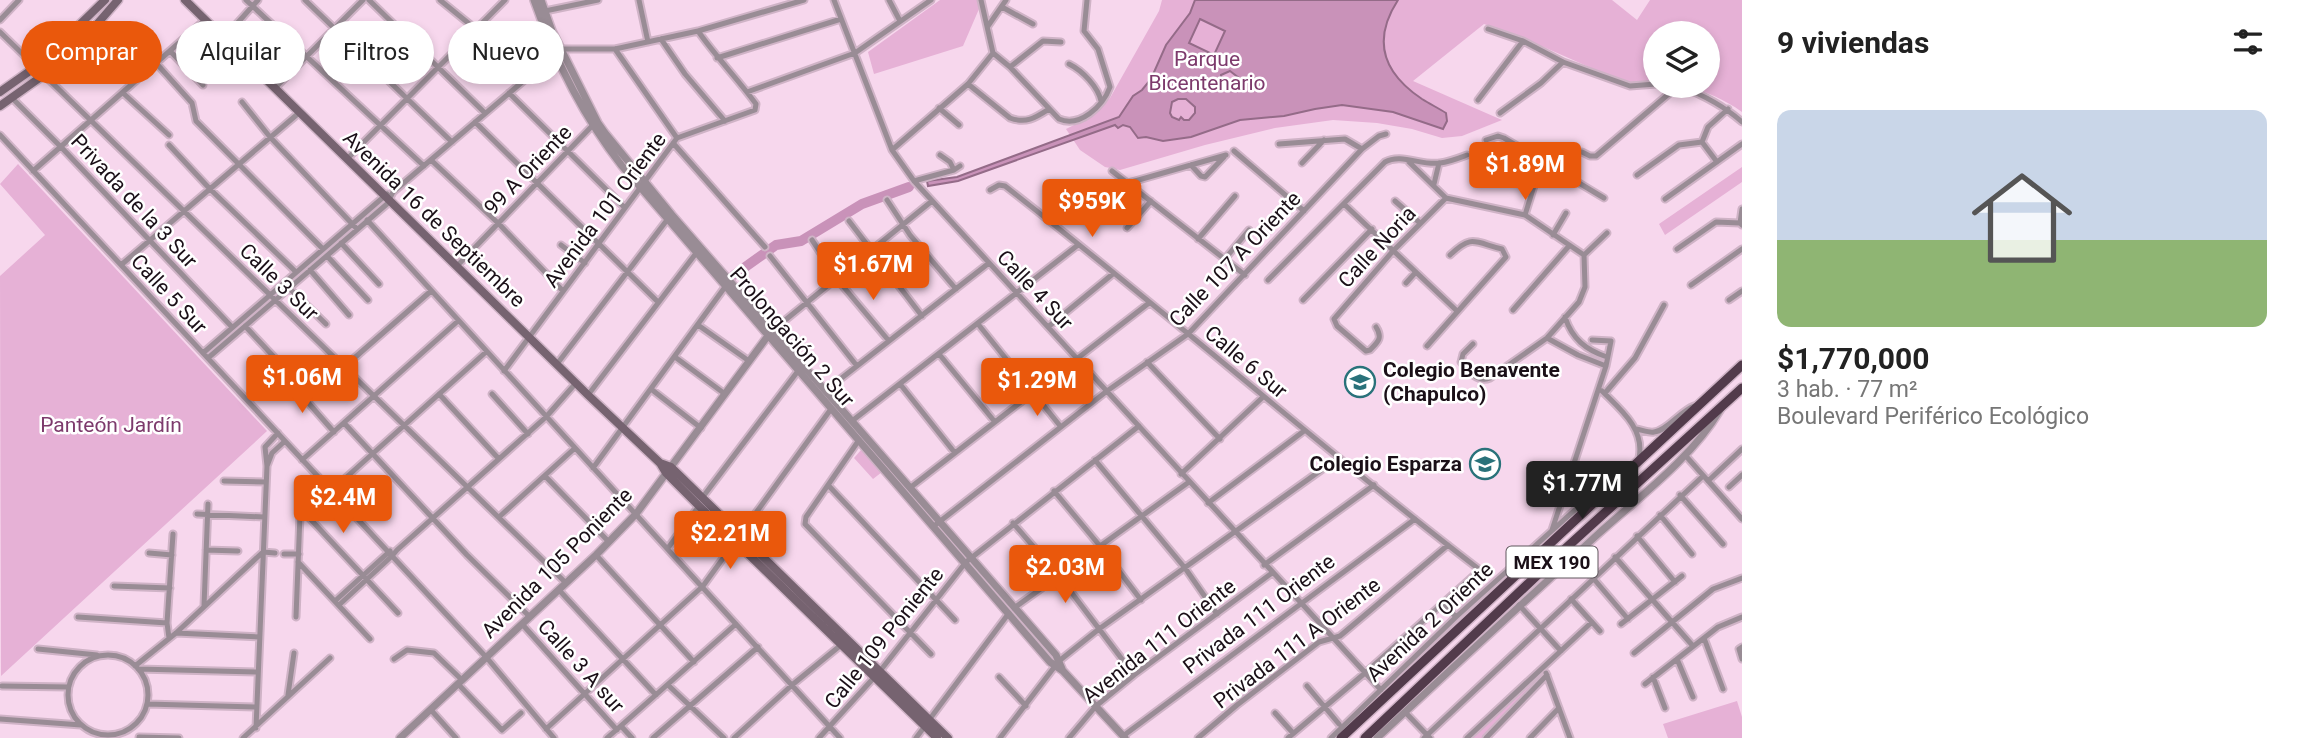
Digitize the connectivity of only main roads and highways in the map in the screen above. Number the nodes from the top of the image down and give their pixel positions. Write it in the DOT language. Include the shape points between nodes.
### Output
graph roads {
  1 [pos="105,0"];
  2 [pos="118,0"];
  3 [pos="185,0"];
  4 [pos="1,91"];
  5 [pos="0,106"];
  6 [pos="1742,365"];
  7 [pos="1742,388"];
  8 [pos="737,538"];
  9 [pos="877,674"];
  10 [pos="927,723"];
  11 [pos="937,738"];
  12 [pos="948,738"];
  13 [pos="1341,738"];
  14 [pos="1364,738"];
  1 -- 4 [label="main road" via="37,66"];
  2 -- 5 [label="main road" via="45,74"];
  3 -- 8 [label="main road, Avenida 16 de Septiembre"];
  6 -- 13 [label="highway, MEX 190"];
  7 -- 14 [label="highway, MEX 190"];
  8 -- 9 [label="main road"];
  8 -- 9 [label="main road" via="841,645"];
  9 -- 10 [label="main road"];
  10 -- 11 [label="main road"];
  10 -- 12 [label="main road"];
}
